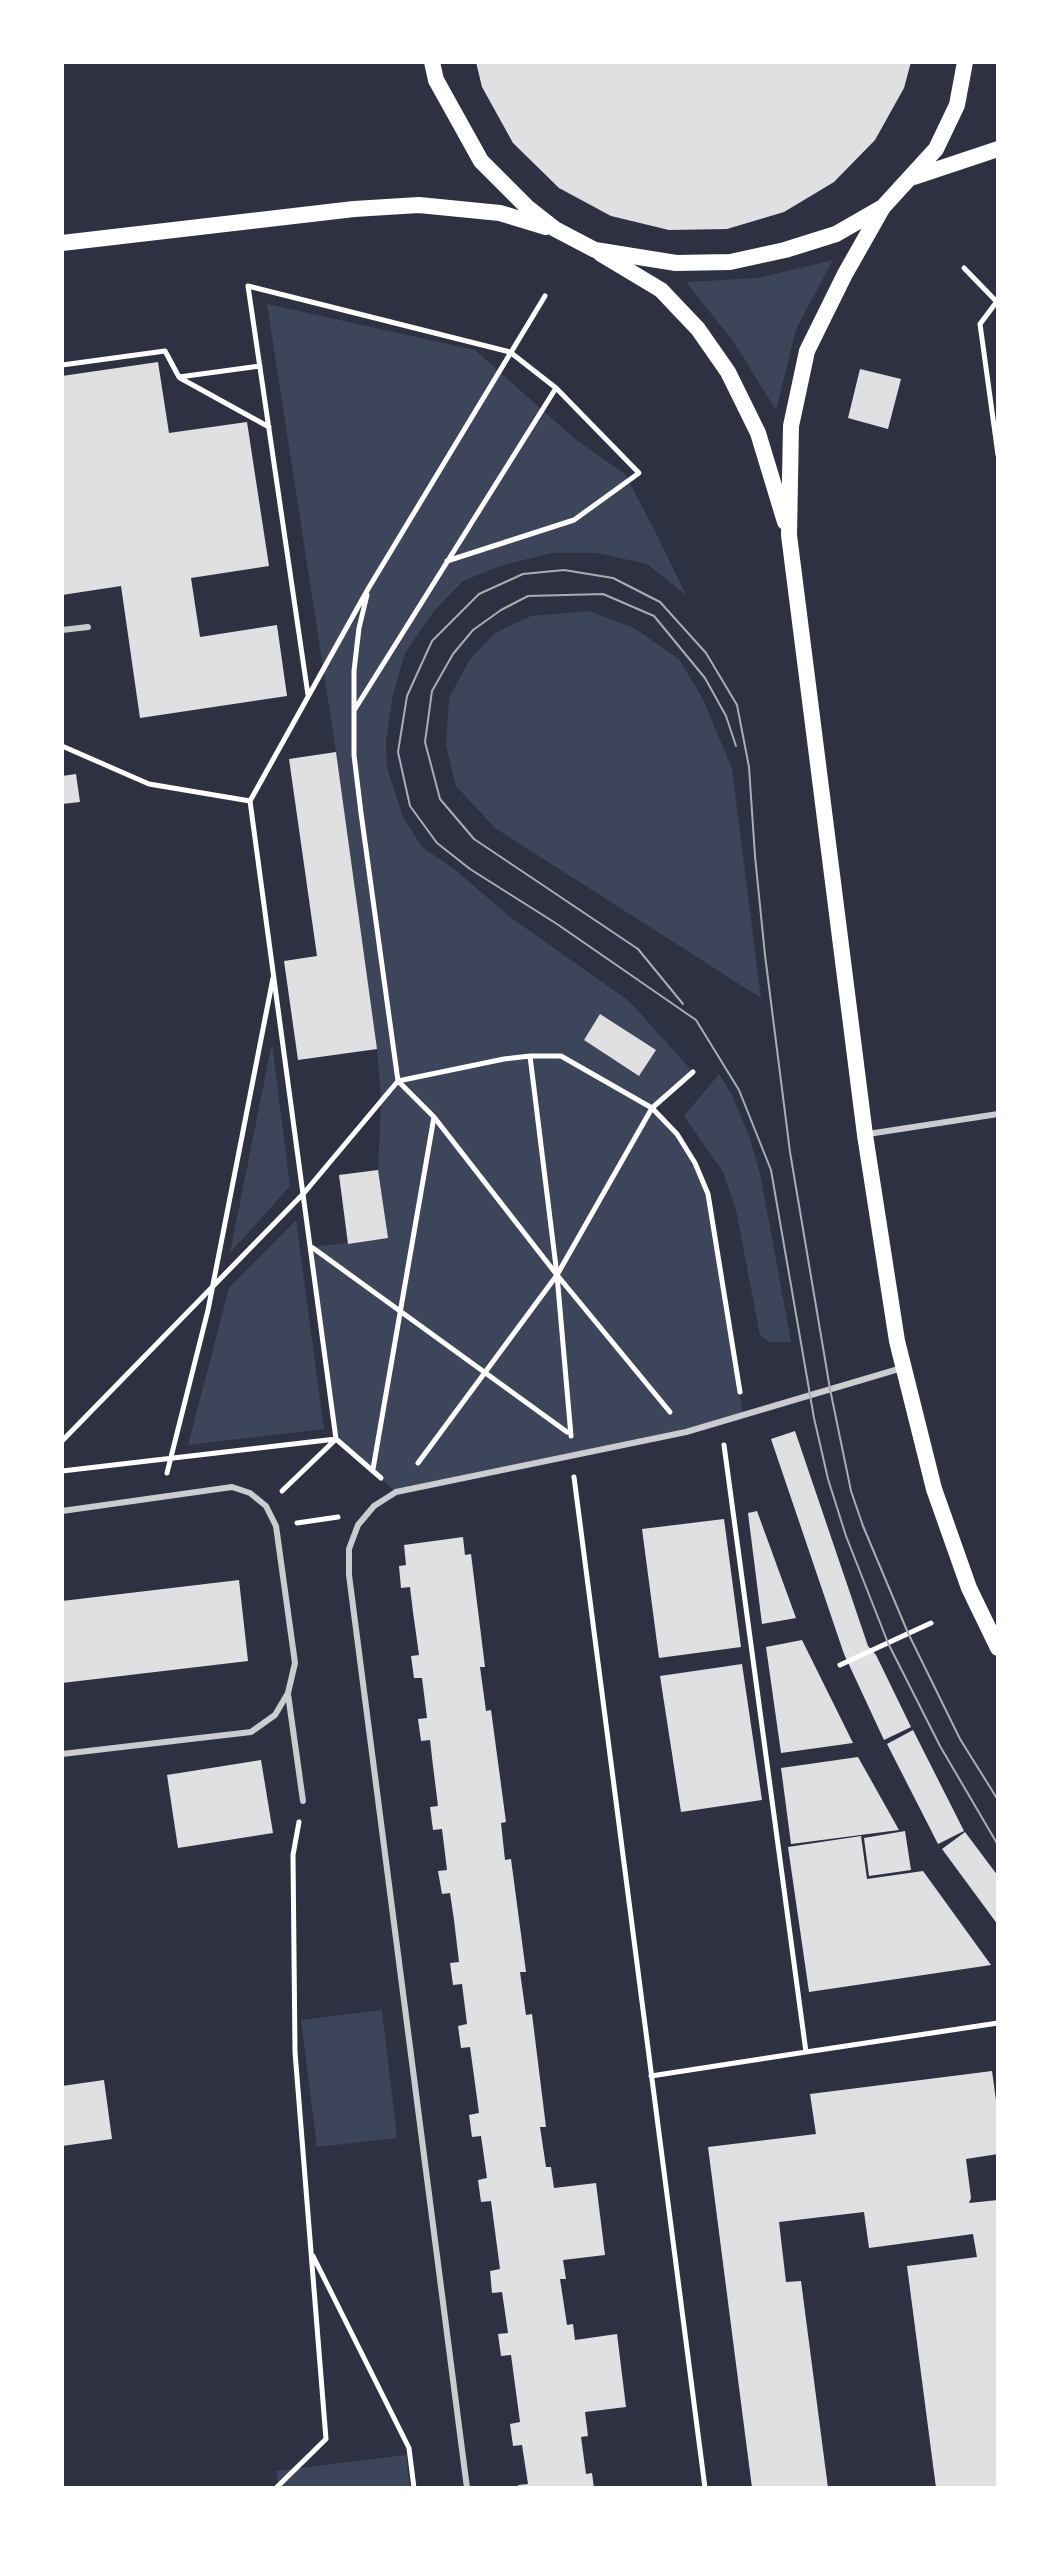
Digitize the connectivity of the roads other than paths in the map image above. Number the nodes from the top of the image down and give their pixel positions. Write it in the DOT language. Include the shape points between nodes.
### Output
graph roads {
  1 [pos="432,62"];
  2 [pos="965,62"];
  3 [pos="998,149"];
  4 [pos="913,177"];
  5 [pos="883,207"];
  6 [pos="555,229"];
  7 [pos="62,243"];
  8 [pos="595,250"];
  9 [pos="789,535"];
  10 [pos="88,627"];
  11 [pos="62,630"];
  12 [pos="998,1114"];
  13 [pos="865,1135"];
  14 [pos="903,1368"];
  15 [pos="62,1511"];
  16 [pos="998,1648"];
  17 [pos="288,1693"];
  18 [pos="62,1754"];
  19 [pos="303,1801"];
  20 [pos="467,2488"];
  1 -- 6 [label="main road" via="436,80 481,161"];
  2 -- 4 [label="main road" via="957,105 936,149"];
  3 -- 4 [label="main road"];
  4 -- 5 [label="main road"];
  5 -- 8 [label="main road" via="836,234 730,262 676,263"];
  5 -- 9 [label="main road" via="807,351 791,426"];
  6 -- 7 [label="main road" via="500,213 419,205"];
  6 -- 8 [label="main road"];
  8 -- 9 [label="main road" via="661,290 728,372 758,433"];
  9 -- 13 [label="main road"];
  10 -- 11 [label="lane"];
  12 -- 13 [label="lane"];
  13 -- 14 [label="main road"];
  14 -- 16 [label="main road" via="934,1489 969,1588"];
  14 -- 20 [label="lane" via="686,1432 396,1492 358,1525 349,1549 349,1575"];
  15 -- 17 [label="lane" via="232,1487 250,1493 266,1506 276,1526 295,1663"];
  17 -- 18 [label="lane" via="275,1715 251,1732"];
  17 -- 19 [label="lane"];
}
